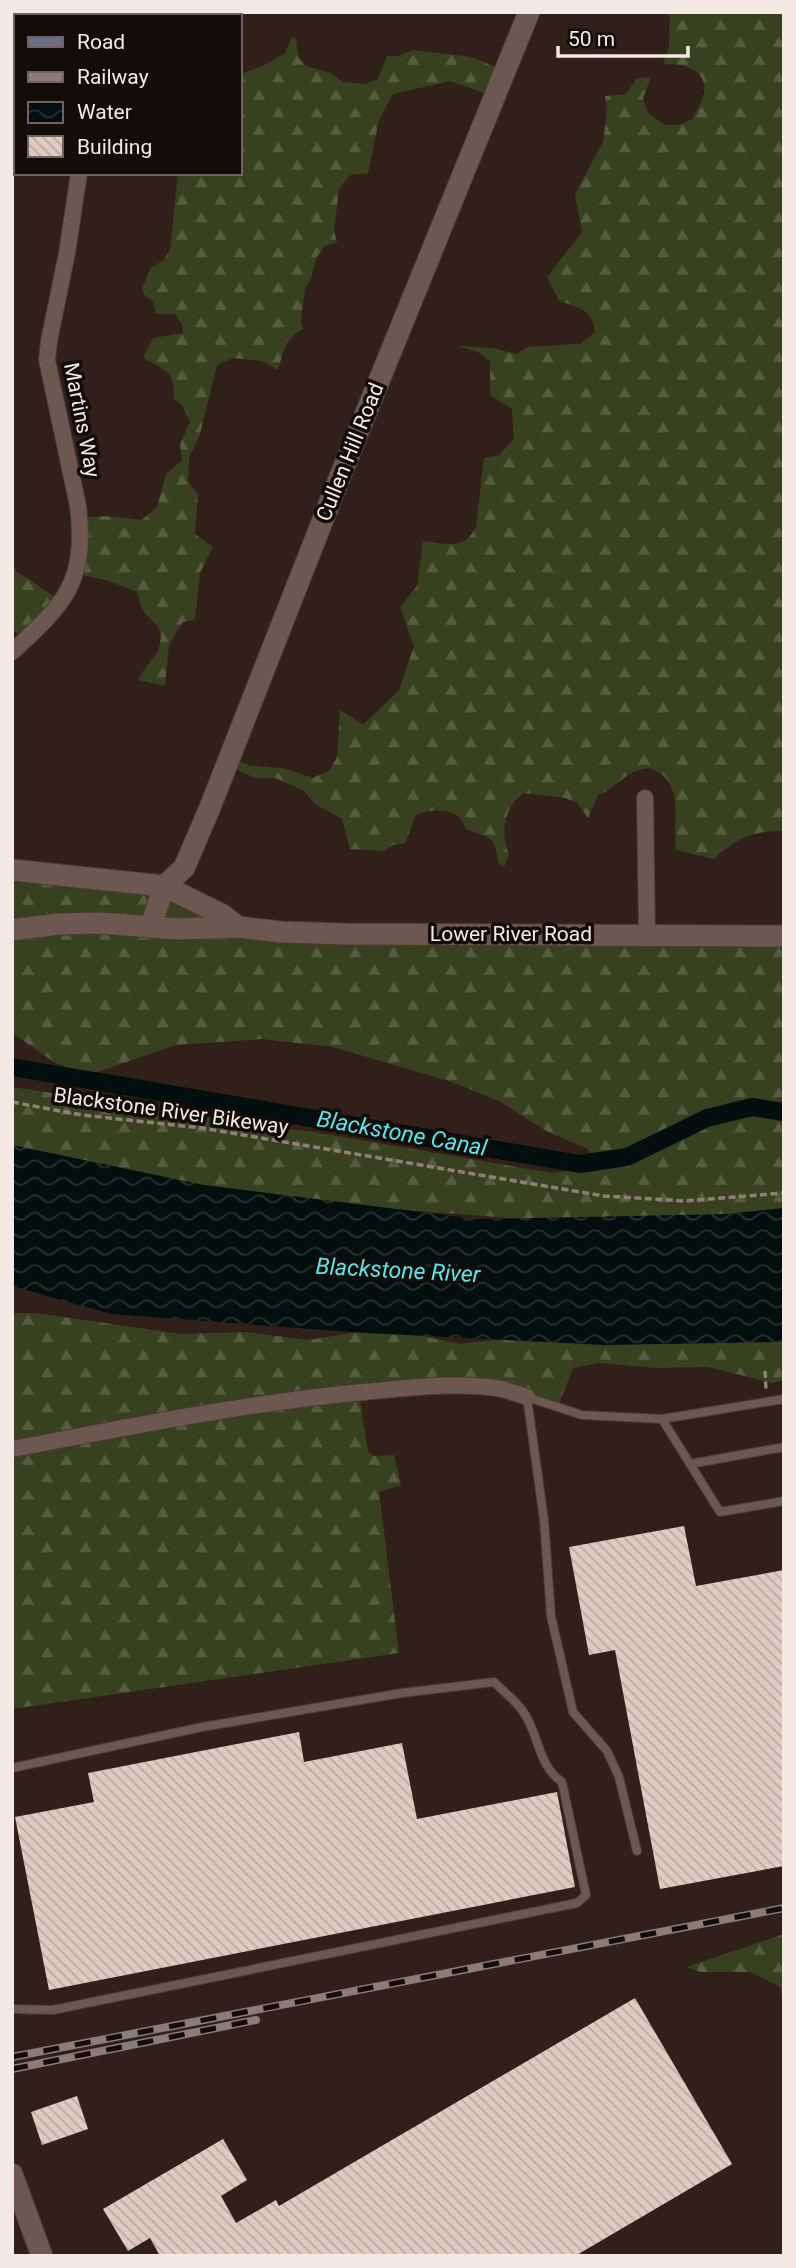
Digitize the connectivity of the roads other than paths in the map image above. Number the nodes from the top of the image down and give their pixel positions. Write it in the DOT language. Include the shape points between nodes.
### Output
graph roads {
  1 [pos="529,12"];
  2 [pos="79,175"];
  3 [pos="12,652"];
  4 [pos="645,798"];
  5 [pos="12,870"];
  6 [pos="164,886"];
  7 [pos="151,926"];
  8 [pos="238,927"];
  9 [pos="12,930"];
  10 [pos="647,935"];
  11 [pos="784,936"];
  12 [pos="527,1397"];
  13 [pos="784,1399"];
  14 [pos="662,1419"];
  15 [pos="784,1447"];
  16 [pos="12,1449"];
  17 [pos="690,1464"];
  18 [pos="784,1501"];
  19 [pos="12,1768"];
  20 [pos="637,1851"];
  21 [pos="12,2009"];
  22 [pos="12,2174"];
  23 [pos="42,2256"];
  1 -- 6 [label="street, Cullen Hill Road" via="209,810 184,868"];
  2 -- 3 [label="street, Martins Way" via="47,360 78,506 79,553 67,594"];
  4 -- 10 [label="street"];
  5 -- 6 [label="street, Lower River Road"];
  6 -- 7 [label="street"];
  6 -- 8 [label="street, Lower River Road"];
  7 -- 8 [label="street, Lower River Road"];
  7 -- 9 [label="street, Lower River Road" via="58,924"];
  8 -- 10 [label="street, Lower River Road" via="346,934"];
  10 -- 11 [label="street, Lower River Road"];
  12 -- 14 [label="lane" via="582,1415"];
  12 -- 16 [label="street" via="498,1388 466,1387 331,1395 150,1422"];
  12 -- 20 [label="lane" via="551,1616 573,1712 607,1751 619,1777"];
  13 -- 14 [label="lane"];
  14 -- 17 [label="lane"];
  15 -- 17 [label="lane"];
  17 -- 18 [label="lane" via="720,1512"];
  19 -- 21 [label="lane" via="202,1727 494,1682 523,1710 542,1757 562,1782 586,1895 578,1903 53,2010"];
  22 -- 23 [label="street"];
}
